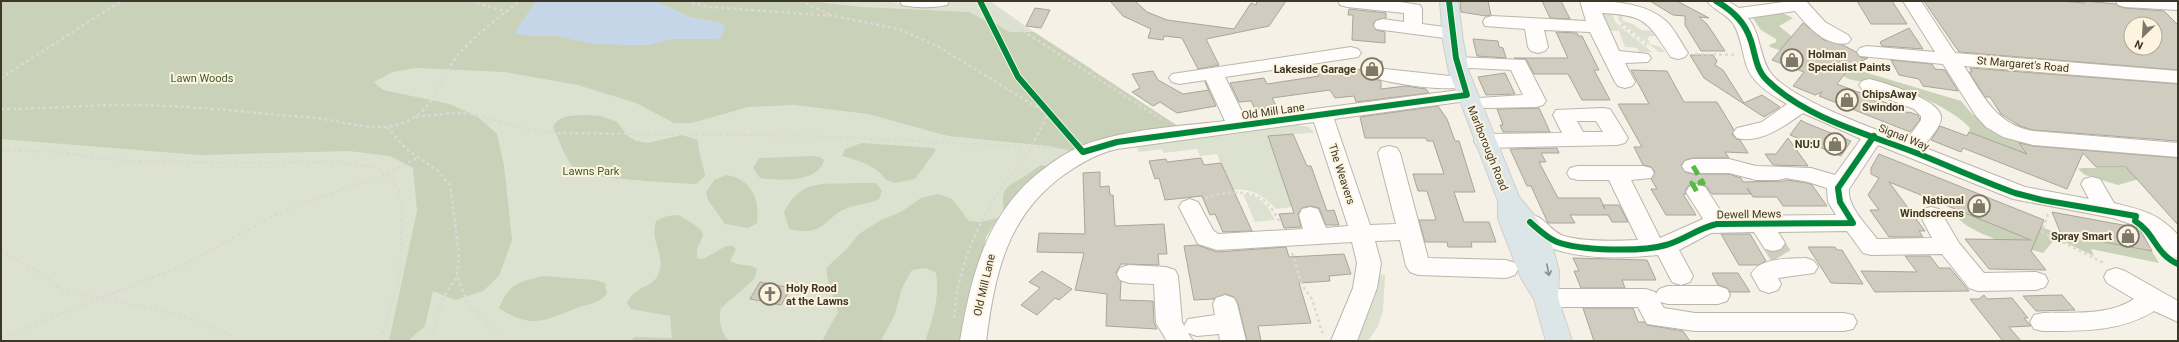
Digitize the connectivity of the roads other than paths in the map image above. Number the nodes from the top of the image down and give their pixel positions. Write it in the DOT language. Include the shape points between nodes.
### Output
graph roads {
  1 [pos="909,1"];
  2 [pos="940,1"];
  3 [pos="1347,1"];
  4 [pos="1449,1"];
  5 [pos="1716,1"];
  6 [pos="1912,1"];
  7 [pos="2125,1"];
  8 [pos="1590,4"];
  9 [pos="2178,4"];
  10 [pos="1391,6"];
  11 [pos="1734,14"];
  12 [pos="1492,22"];
  13 [pos="1533,24"];
  14 [pos="1597,27"];
  15 [pos="1413,28"];
  16 [pos="1452,33"];
  17 [pos="1841,39"];
  18 [pos="1668,45"];
  19 [pos="1538,47"];
  20 [pos="1867,52"];
  21 [pos="1351,53"];
  22 [pos="1612,57"];
  23 [pos="1641,58"];
  24 [pos="1949,58"];
  25 [pos="1457,63"];
  26 [pos="1213,73"];
  27 [pos="1385,76"];
  28 [pos="2178,77"];
  29 [pos="1178,78"];
  30 [pos="1625,82"];
  31 [pos="1869,85"];
  32 [pos="1472,93"];
  33 [pos="1801,104"];
  34 [pos="1322,115"];
  35 [pos="1238,126"];
  36 [pos="1744,133"];
  37 [pos="1874,136"];
  38 [pos="1576,138"];
  39 [pos="1485,141"];
  40 [pos="1910,150"];
  41 [pos="2178,150"];
  42 [pos="1389,152"];
  43 [pos="1694,166"];
  44 [pos="1643,172"];
  45 [pos="1578,173"];
  46 [pos="1616,173"];
  47 [pos="2092,184"];
  48 [pos="1840,185"];
  49 [pos="1509,201"];
  50 [pos="1190,207"];
  51 [pos="2107,210"];
  52 [pos="1310,215"];
  53 [pos="1530,222"];
  54 [pos="1853,223"];
  55 [pos="1761,224"];
  56 [pos="1409,231"];
  57 [pos="1361,232"];
  58 [pos="1317,237"];
  59 [pos="1659,247"];
  60 [pos="2178,250"];
  61 [pos="1506,269"];
  62 [pos="1129,274"];
  63 [pos="2116,277"];
  64 [pos="2036,281"];
  65 [pos="1769,284"];
  66 [pos="1718,295"];
  67 [pos="1546,298"];
  68 [pos="2154,299"];
  69 [pos="2178,313"];
  70 [pos="1844,322"];
  71 [pos="2043,322"];
  72 [pos="1229,323"];
  73 [pos="1188,334"];
  74 [pos="1335,338"];
  75 [pos="973,341"];
  76 [pos="1559,341"];
  1 -- 2 [label="street"];
  3 -- 10 [label="street"];
  4 -- 16 [label="main road, Marlborough Road"];
  5 -- 11 [label="street, Signal Way"];
  6 -- 24 [label="street"];
  7 -- 9 [label="street"];
  8 -- 14 [label="street"];
  8 -- 18 [label="street" via="1645,15 1658,24"];
  10 -- 15 [label="street" via="1413,9"];
  10 -- 15 [label="street" via="1386,25"];
  11 -- 17 [label="street" via="1799,5 1818,26"];
  11 -- 33 [label="street, Signal Way" via="1748,32 1759,72 1780,91"];
  12 -- 13 [label="street"];
  13 -- 14 [label="street"];
  13 -- 19 [label="street"];
  14 -- 22 [label="street"];
  15 -- 16 [label="street"];
  16 -- 25 [label="main road, Marlborough Road"];
  20 -- 24 [label="street, St Margaret's Road"];
  21 -- 26 [label="street"];
  22 -- 23 [label="street"];
  22 -- 30 [label="street"];
  24 -- 28 [label="street, St Margaret's Road"];
  24 -- 41 [label="street" via="1983,111 2000,129 2033,138"];
  25 -- 32 [label="main road, Marlborough Road"];
  25 -- 32 [label="street" via="1518,64 1536,102"];
  26 -- 29 [label="street"];
  26 -- 35 [label="street"];
  27 -- 32 [label="street" via="1432,81"];
  31 -- 40 [label="street" via="1921,105 1931,114 1931,120"];
  32 -- 34 [label="street, Old Mill Lane"];
  32 -- 39 [label="main road, Marlborough Road"];
  33 -- 36 [label="street" via="1768,127"];
  33 -- 37 [label="street, Signal Way"];
  34 -- 35 [label="street, Old Mill Lane"];
  34 -- 57 [label="street, The Weavers"];
  35 -- 75 [label="street, Old Mill Lane" via="1117,142 1083,152 1035,188 1015,209 989,258"];
  37 -- 40 [label="street, Signal Way"];
  37 -- 48 [label="street"];
  38 -- 39 [label="street"];
  39 -- 49 [label="main road, Marlborough Road"];
  40 -- 51 [label="street, Signal Way" via="2021,194"];
  42 -- 56 [label="street"];
  43 -- 48 [label="street" via="1729,166 1759,173 1811,175"];
  44 -- 46 [label="street"];
  45 -- 46 [label="street"];
  46 -- 59 [label="street"];
  47 -- 51 [label="street"];
  48 -- 54 [label="street" via="1837,193 1839,201"];
  49 -- 53 [label="main road, Marlborough Road"];
  49 -- 67 [label="main road, Marlborough Road" via="1513,226 1533,278"];
  50 -- 58 [label="street" via="1203,234 1211,241 1223,243"];
  51 -- 60 [label="street, Signal Way" via="2148,221"];
  52 -- 58 [label="street"];
  53 -- 59 [label="street, Dewell Mews" via="1550,238 1563,244 1584,248 1614,241"];
  53 -- 67 [label="main road, Marlborough Road, one-way" via="1546,262 1549,278"];
  54 -- 55 [label="street, Dewell Mews"];
  54 -- 64 [label="street" via="1870,247 1945,229 1978,282"];
  55 -- 59 [label="street, Dewell Mews" via="1710,206 1696,229"];
  55 -- 65 [label="street, Dewell Mews" via="1787,259 1777,268 1763,274"];
  56 -- 57 [label="street"];
  56 -- 61 [label="street" via="1418,266"];
  57 -- 58 [label="street"];
  57 -- 74 [label="street, The Weavers" via="1368,274 1360,305"];
  59 -- 66 [label="street" via="1682,289"];
  62 -- 73 [label="street" via="1166,276 1169,323"];
  63 -- 68 [label="street"];
  67 -- 70 [label="street" via="1646,298 1656,317 1695,322"];
  67 -- 76 [label="main road, Marlborough Road"];
  68 -- 69 [label="street"];
  68 -- 71 [label="street" via="2123,316"];
  72 -- 73 [label="street"];
}
